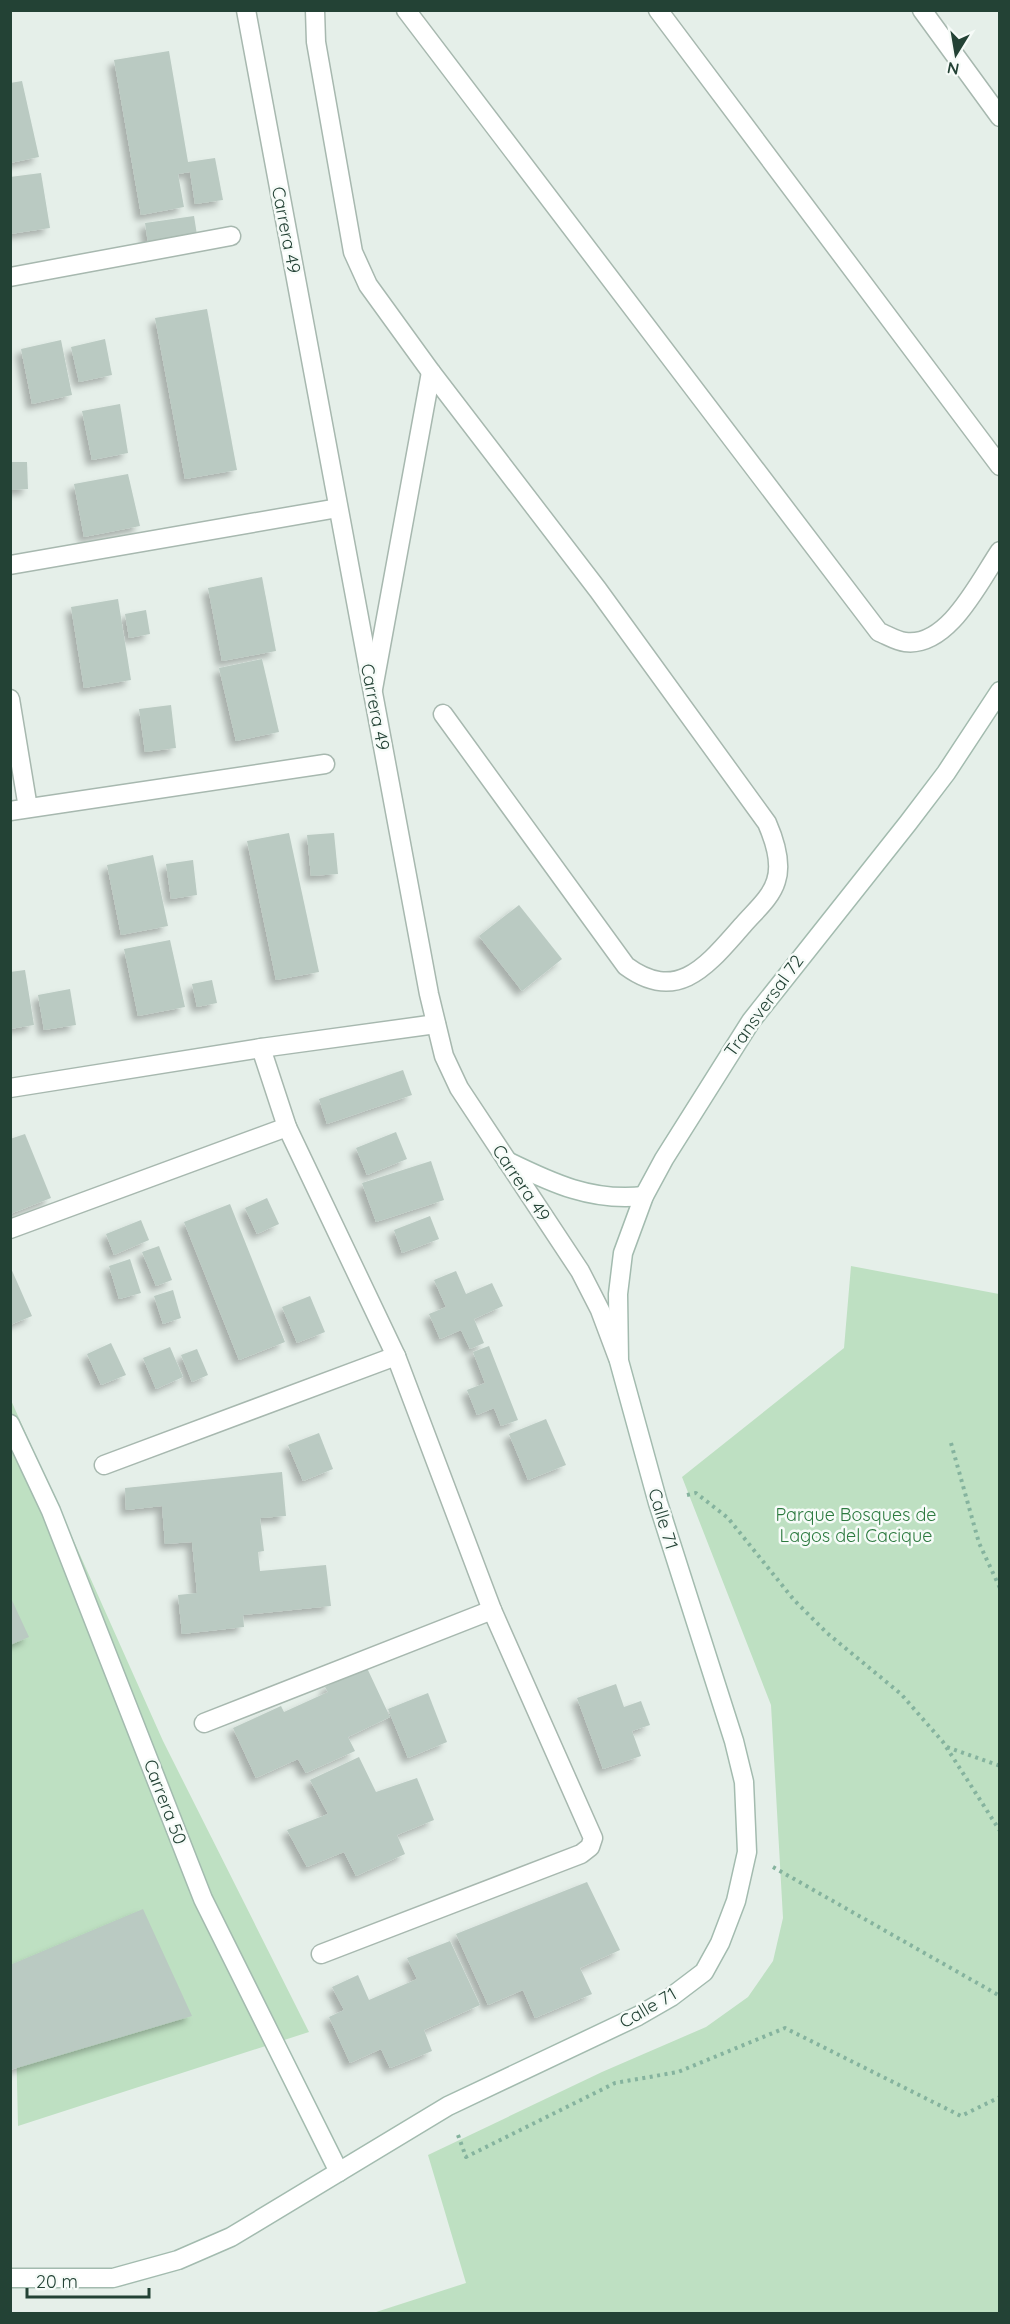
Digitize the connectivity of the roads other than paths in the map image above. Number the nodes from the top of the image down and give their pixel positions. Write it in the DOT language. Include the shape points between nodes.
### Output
graph roads {
  1 [pos="246,10"];
  2 [pos="315,10"];
  3 [pos="406,10"];
  4 [pos="658,10"];
  5 [pos="922,10"];
  6 [pos="999,117"];
  7 [pos="231,236"];
  8 [pos="10,277"];
  9 [pos="431,372"];
  10 [pos="999,466"];
  11 [pos="338,508"];
  12 [pos="999,551"];
  13 [pos="10,565"];
  14 [pos="372,690"];
  15 [pos="999,691"];
  16 [pos="10,699"];
  17 [pos="443,714"];
  18 [pos="325,764"];
  19 [pos="19,809"];
  20 [pos="436,1024"];
  21 [pos="261,1048"];
  22 [pos="10,1088"];
  23 [pos="287,1127"];
  24 [pos="507,1161"];
  25 [pos="644,1196"];
  26 [pos="10,1229"];
  27 [pos="396,1356"];
  28 [pos="619,1361"];
  29 [pos="10,1424"];
  30 [pos="104,1465"];
  31 [pos="492,1610"];
  32 [pos="204,1723"];
  33 [pos="321,1954"];
  34 [pos="339,2172"];
  35 [pos="10,2278"];
  1 -- 11 [label="street, Carrera 49"];
  2 -- 9 [label="street" via="316,42 353,252 368,285"];
  3 -- 12 [label="street" via="879,632 904,642 926,641 947,627"];
  4 -- 10 [label="street"];
  5 -- 6 [label="street"];
  7 -- 8 [label="street"];
  9 -- 14 [label="street"];
  9 -- 17 [label="street" via="598,590 767,823 774,838 776,881 767,898 703,969 686,978 644,979 626,966"];
  11 -- 13 [label="street"];
  11 -- 14 [label="street, Carrera 49"];
  14 -- 20 [label="street, Carrera 49"];
  15 -- 25 [label="street, Transversal 72" via="946,773 751,1021 689,1115"];
  16 -- 19 [label="street"];
  18 -- 19 [label="street"];
  20 -- 21 [label="street"];
  20 -- 24 [label="street, Carrera 49" via="444,1056 459,1088"];
  21 -- 22 [label="street"];
  21 -- 23 [label="street"];
  23 -- 26 [label="street"];
  23 -- 27 [label="street"];
  24 -- 25 [label="street" via="580,1193 609,1198"];
  24 -- 28 [label="street, Carrera 49" via="580,1271"];
  25 -- 28 [label="street, Transversal 72" via="623,1253 618,1294"];
  27 -- 30 [label="street"];
  27 -- 31 [label="street"];
  28 -- 34 [label="street, Calle 71" via="658,1503 744,1782 747,1852 736,1901 704,1971 671,1997 448,2106"];
  29 -- 34 [label="street, Carrera 50" via="51,1511 203,1899"];
  31 -- 32 [label="street"];
  31 -- 33 [label="street" via="592,1838 590,1847 581,1854"];
  34 -- 35 [label="street, Calle 71" via="231,2237 178,2260 113,2278"];
}
